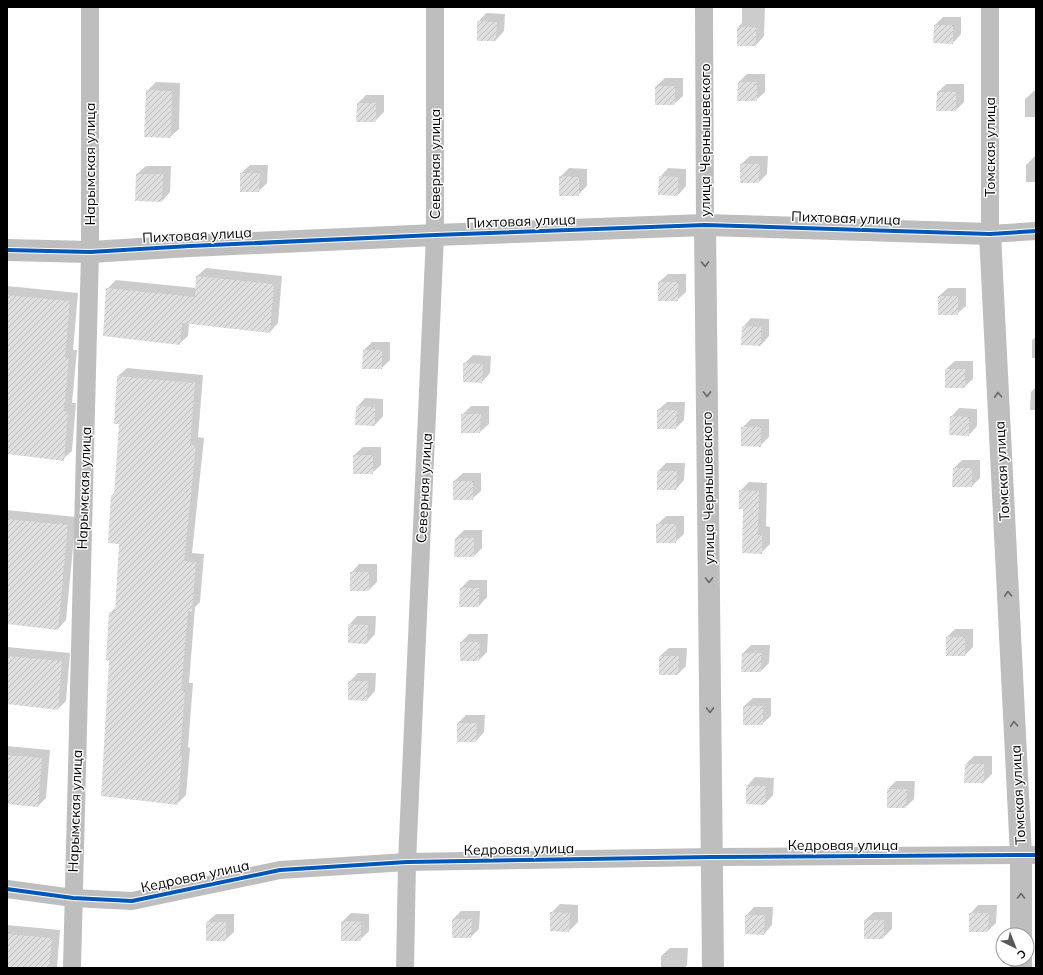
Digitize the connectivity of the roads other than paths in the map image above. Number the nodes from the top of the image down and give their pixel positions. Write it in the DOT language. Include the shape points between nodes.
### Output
graph roads {
  1 [pos="90,7"];
  2 [pos="435,7"];
  3 [pos="704,7"];
  4 [pos="990,7"];
  5 [pos="705,225"];
  6 [pos="1036,231"];
  7 [pos="990,234"];
  8 [pos="435,235"];
  9 [pos="7,250"];
  10 [pos="90,252"];
  11 [pos="1028,855"];
  12 [pos="712,857"];
  13 [pos="407,862"];
  14 [pos="7,889"];
  15 [pos="73,898"];
  16 [pos="1022,927"];
  17 [pos="72,968"];
  18 [pos="405,968"];
  19 [pos="713,968"];
  1 -- 10 [label="street, Нарымская улица"];
  2 -- 8 [label="street, Северная улица"];
  3 -- 5 [label="street, улица Чернышевского"];
  4 -- 7 [label="street, Томская улица"];
  5 -- 7 [label="street, Пихтовая улица"];
  5 -- 8 [label="street, Пихтовая улица"];
  5 -- 12 [label="street, улица Чернышевского, one-way"];
  6 -- 7 [label="street, Пихтовая улица"];
  11 -- 7 [label="street, Томская улица, one-way"];
  8 -- 10 [label="street, Пихтовая улица"];
  8 -- 13 [label="street, Северная улица"];
  9 -- 10 [label="street, Пихтовая улица"];
  10 -- 15 [label="street, Нарымская улица"];
  11 -- 12 [label="street, Кедровая улица"];
  16 -- 11 [label="street, Томская улица, one-way"];
  12 -- 13 [label="street, Кедровая улица"];
  12 -- 19 [label="street, улица Чернышевского"];
  13 -- 15 [label="street, Кедровая улица" via="280,870 132,901"];
  13 -- 18 [label="street, Северная улица"];
  14 -- 15 [label="street, Кедровая улица"];
  15 -- 17 [label="street, Нарымская улица"];
}
